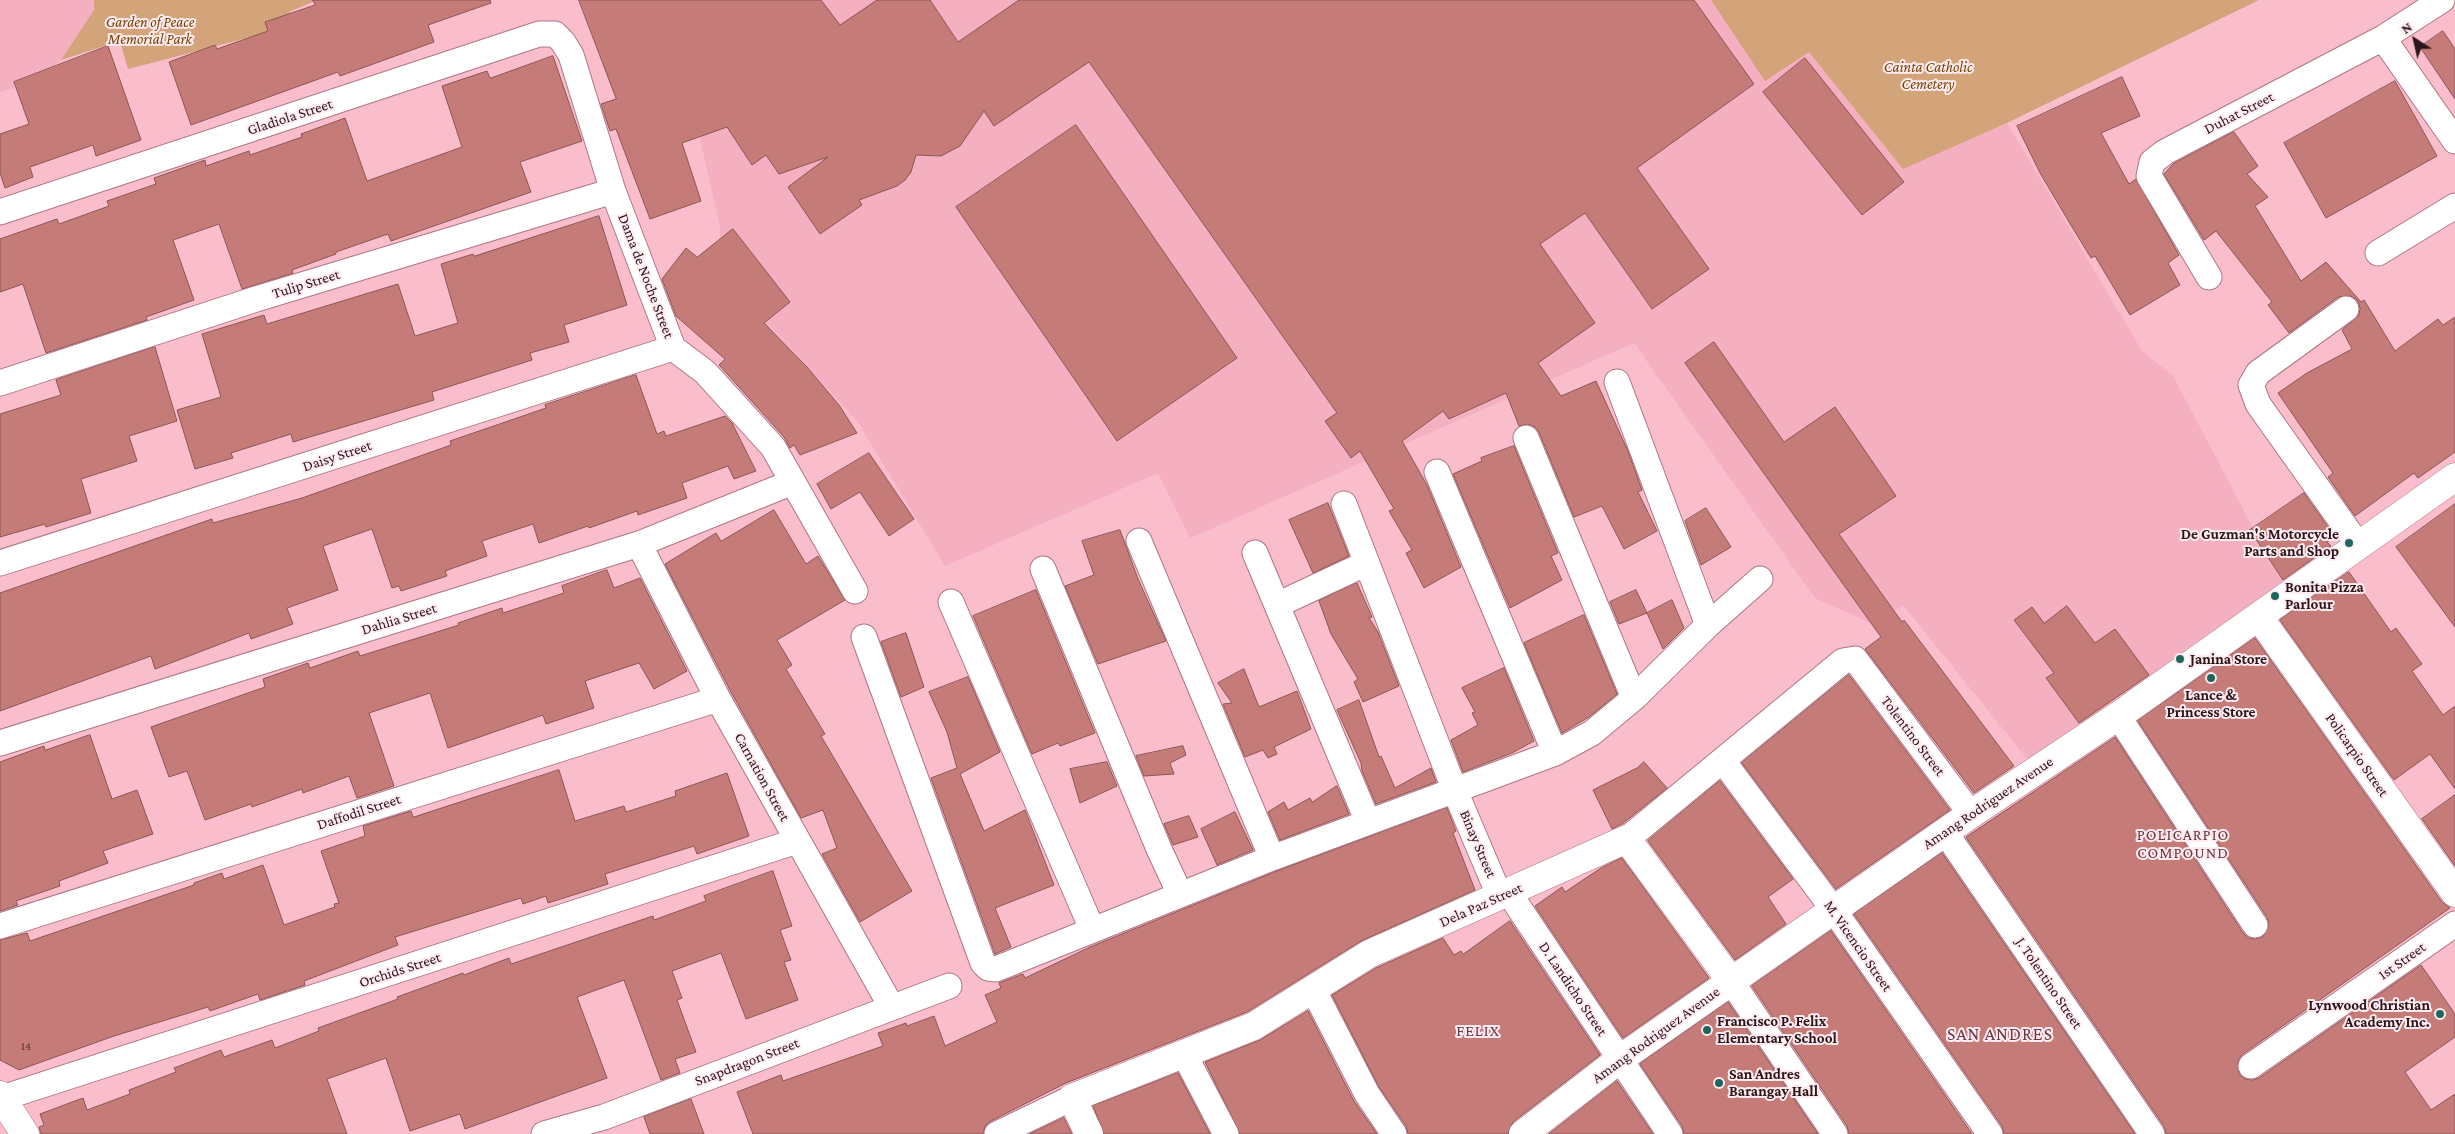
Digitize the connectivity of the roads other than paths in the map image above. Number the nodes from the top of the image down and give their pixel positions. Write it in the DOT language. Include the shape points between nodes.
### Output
graph roads {
  1 [pos="2442,0"];
  2 [pos="2383,38"];
  3 [pos="571,55"];
  4 [pos="2455,142"];
  5 [pos="613,191"];
  6 [pos="2455,206"];
  7 [pos="0,212"];
  8 [pos="2378,253"];
  9 [pos="2209,276"];
  10 [pos="2346,308"];
  11 [pos="673,348"];
  12 [pos="1617,382"];
  13 [pos="0,384"];
  14 [pos="1526,438"];
  15 [pos="1437,472"];
  16 [pos="2455,477"];
  17 [pos="793,482"];
  18 [pos="1344,504"];
  19 [pos="1139,541"];
  20 [pos="639,544"];
  21 [pos="2359,546"];
  22 [pos="1255,553"];
  23 [pos="1367,563"];
  24 [pos="0,564"];
  25 [pos="1043,569"];
  26 [pos="1760,579"];
  27 [pos="855,591"];
  28 [pos="951,602"];
  29 [pos="1277,605"];
  30 [pos="2258,617"];
  31 [pos="1708,625"];
  32 [pos="864,636"];
  33 [pos="1856,659"];
  34 [pos="1634,698"];
  35 [pos="718,699"];
  36 [pos="2118,716"];
  37 [pos="0,743"];
  38 [pos="1555,754"];
  39 [pos="1723,761"];
  40 [pos="1455,791"];
  41 [pos="1971,814"];
  42 [pos="1368,822"];
  43 [pos="1945,832"];
  44 [pos="1627,839"];
  45 [pos="797,841"];
  46 [pos="1272,858"];
  47 [pos="2455,893"];
  48 [pos="1180,894"];
  49 [pos="1505,895"];
  50 [pos="1833,909"];
  51 [pos="2455,924"];
  52 [pos="2255,925"];
  53 [pos="0,926"];
  54 [pos="1092,929"];
  55 [pos="1731,981"];
  56 [pos="950,986"];
  57 [pos="1313,989"];
  58 [pos="891,1006"];
  59 [pos="1184,1054"];
  60 [pos="1620,1059"];
  61 [pos="2251,1066"];
  62 [pos="1,1096"];
  63 [pos="1072,1098"];
  64 [pos="609,1125"];
  65 [pos="25,1134"];
  66 [pos="544,1134"];
  67 [pos="996,1134"];
  68 [pos="1090,1134"];
  69 [pos="1226,1134"];
  70 [pos="1394,1134"];
  71 [pos="1524,1134"];
  72 [pos="1670,1134"];
  73 [pos="1834,1134"];
  74 [pos="1990,1134"];
  75 [pos="2152,1134"];
  1 -- 2 [label="street, Duhat Street"];
  2 -- 4 [label="street"];
  2 -- 9 [label="street, Duhat Street" via="2165,152 2152,162 2149,176"];
  3 -- 5 [label="street, Dama de Noche Street"];
  3 -- 7 [label="street, Gladiola Street" via="555,34 539,34"];
  5 -- 11 [label="street, Dama de Noche Street"];
  5 -- 13 [label="street, Tulip Street" via="256,300"];
  6 -- 8 [label="street"];
  10 -- 21 [label="street" via="2258,373 2251,385 2258,404"];
  11 -- 17 [label="street, Dama de Noche Street" via="705,372 773,447"];
  11 -- 24 [label="street, Daisy Street"];
  12 -- 31 [label="street"];
  14 -- 34 [label="street"];
  15 -- 38 [label="street"];
  16 -- 21 [label="street, Amang Rodriguez Avenue"];
  17 -- 20 [label="street, Dahlia Street"];
  17 -- 27 [label="street, Dama de Noche Street"];
  18 -- 23 [label="street, Binay Street"];
  19 -- 46 [label="street"];
  20 -- 35 [label="street, Carnation Street"];
  20 -- 37 [label="street, Dahlia Street"];
  21 -- 30 [label="street, Amang Rodriguez Avenue"];
  22 -- 29 [label="street"];
  23 -- 29 [label="street"];
  23 -- 40 [label="street, Binay Street"];
  25 -- 48 [label="street"];
  26 -- 31 [label="street"];
  28 -- 54 [label="street"];
  29 -- 42 [label="street"];
  30 -- 36 [label="street, Amang Rodriguez Avenue"];
  30 -- 47 [label="street, Policarpio Street"];
  31 -- 34 [label="street"];
  32 -- 54 [label="street" via="983,963 996,969"];
  33 -- 39 [label="street, Dela Paz Street" via="1843,661"];
  33 -- 41 [label="street, Tolentino Street"];
  34 -- 38 [label="street" via="1592,733"];
  35 -- 45 [label="street, Carnation Street"];
  35 -- 53 [label="street, Daffodil Street"];
  36 -- 41 [label="street, Amang Rodriguez Avenue"];
  36 -- 52 [label="street"];
  38 -- 40 [label="street"];
  39 -- 44 [label="street, Dela Paz Street"];
  39 -- 50 [label="street, M. Vicencio Street"];
  40 -- 42 [label="street"];
  40 -- 49 [label="street, Binay Street"];
  41 -- 43 [label="street, Amang Rodriguez Avenue"];
  42 -- 46 [label="street"];
  43 -- 50 [label="street, Amang Rodriguez Avenue"];
  43 -- 75 [label="street, J. Tolentino Street"];
  44 -- 49 [label="street, Dela Paz Street"];
  44 -- 55 [label="street"];
  45 -- 58 [label="street, Carnation Street"];
  45 -- 62 [label="street, Orchids Street"];
  46 -- 48 [label="street"];
  48 -- 54 [label="street"];
  49 -- 57 [label="street, Dela Paz Street" via="1369,954"];
  49 -- 60 [label="street, D. Landicho Street"];
  50 -- 55 [label="street, Amang Rodriguez Avenue"];
  50 -- 74 [label="street, M. Vicencio Street"];
  51 -- 61 [label="street, 1st Street"];
  55 -- 60 [label="street, Amang Rodriguez Avenue"];
  55 -- 73 [label="street"];
  56 -- 58 [label="street, Snapdragon Street"];
  57 -- 59 [label="street, Dela Paz Street" via="1254,1026"];
  57 -- 70 [label="street" via="1368,1094"];
  58 -- 64 [label="street, Snapdragon Street"];
  59 -- 63 [label="street, Dela Paz Street"];
  59 -- 69 [label="street"];
  60 -- 71 [label="street, Amang Rodriguez Avenue"];
  60 -- 72 [label="street, D. Landicho Street"];
  62 -- 65 [label="street"];
  63 -- 67 [label="street"];
  63 -- 68 [label="street"];
  64 -- 66 [label="street, Snapdragon Street"];
}
